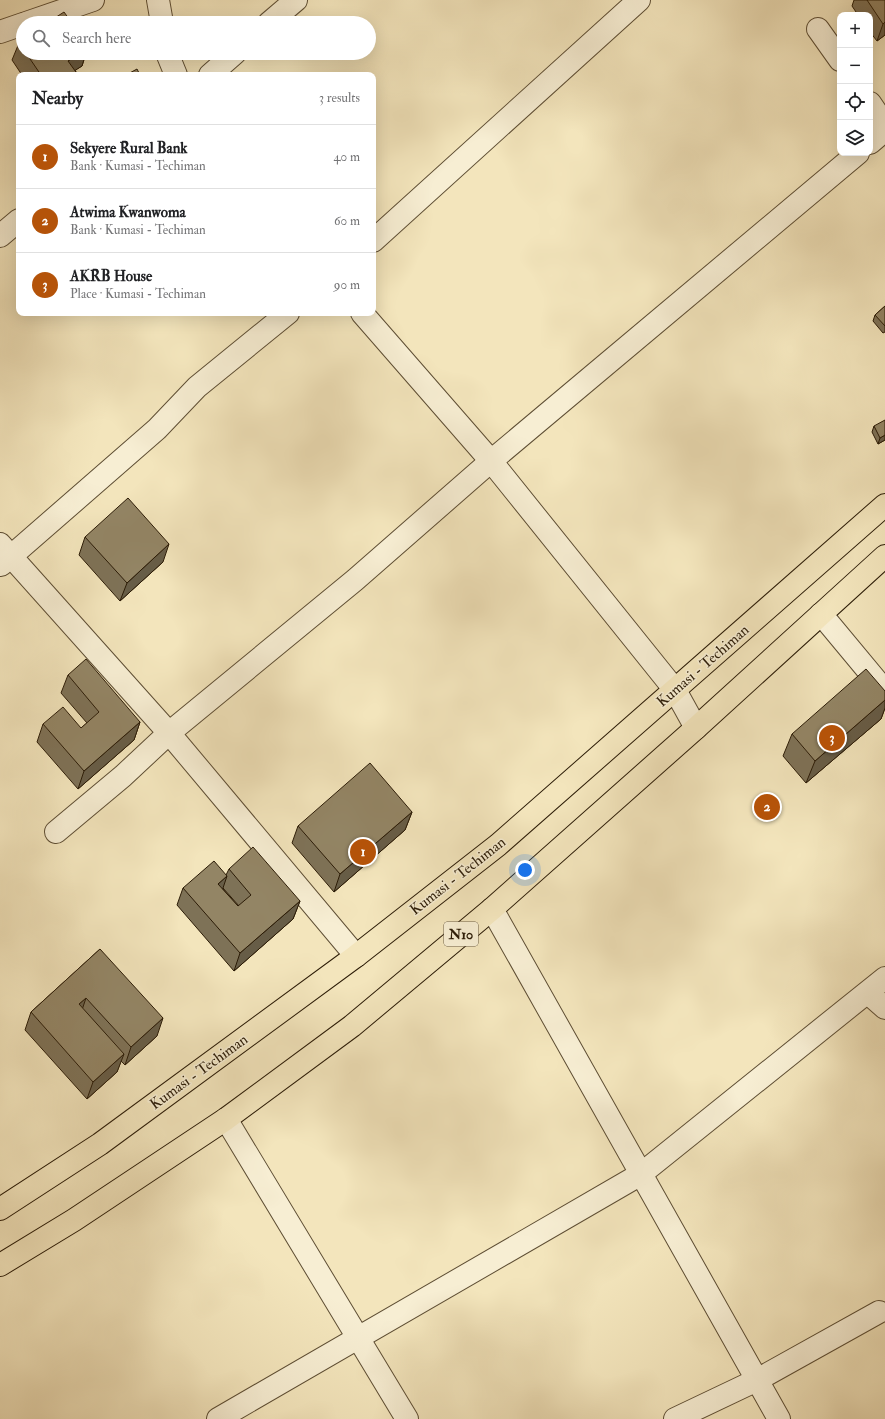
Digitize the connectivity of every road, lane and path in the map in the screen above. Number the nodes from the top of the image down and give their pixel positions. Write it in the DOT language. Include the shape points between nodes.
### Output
graph roads {
  1 [pos="93,0"];
  2 [pos="158,0"];
  3 [pos="296,0"];
  4 [pos="639,0"];
  5 [pos="46,16"];
  6 [pos="161,16"];
  7 [pos="277,16"];
  8 [pos="16,26"];
  9 [pos="818,29"];
  10 [pos="0,32"];
  11 [pos="837,56"];
  12 [pos="170,60"];
  13 [pos="227,60"];
  14 [pos="175,72"];
  15 [pos="213,72"];
  16 [pos="873,107"];
  17 [pos="885,125"];
  18 [pos="885,130"];
  19 [pos="873,140"];
  20 [pos="854,156"];
  21 [pos="16,223"];
  22 [pos="0,236"];
  23 [pos="376,238"];
  24 [pos="284,316"];
  25 [pos="365,316"];
  26 [pos="491,461"];
  27 [pos="885,506"];
  28 [pos="4,555"];
  29 [pos="885,556"];
  30 [pos="821,614"];
  31 [pos="675,690"];
  32 [pos="885,691"];
  33 [pos="696,728"];
  34 [pos="169,732"];
  35 [pos="56,832"];
  36 [pos="492,909"];
  37 [pos="356,956"];
  38 [pos="885,978"];
  39 [pos="868,993"];
  40 [pos="885,1008"];
  41 [pos="226,1119"];
  42 [pos="641,1174"];
  43 [pos="0,1209"];
  44 [pos="0,1265"];
  45 [pos="879,1312"];
  46 [pos="359,1337"];
  47 [pos="757,1380"];
  48 [pos="218,1419"];
  49 [pos="407,1419"];
  50 [pos="675,1419"];
  51 [pos="779,1419"];
  1 -- 5 [label="street"];
  2 -- 6 [label="street"];
  3 -- 7 [label="street"];
  4 -- 23 [label="street"];
  8 -- 10 [label="street"];
  9 -- 11 [label="street"];
  12 -- 14 [label="street"];
  13 -- 15 [label="street"];
  16 -- 17 [label="street"];
  18 -- 19 [label="street"];
  20 -- 26 [label="street"];
  21 -- 22 [label="street"];
  24 -- 28 [label="street" via="197,387 157,429"];
  25 -- 26 [label="street"];
  26 -- 31 [label="street"];
  26 -- 34 [label="street" via="355,580"];
  27 -- 31 [label="highway, Kumasi - Techiman"];
  28 -- 34 [label="street"];
  29 -- 30 [label="highway, N10"];
  30 -- 32 [label="street"];
  30 -- 33 [label="highway, N10"];
  31 -- 33 [label="street"];
  31 -- 37 [label="highway, Kumasi - Techiman" via="498,845"];
  33 -- 36 [label="highway, N10"];
  34 -- 35 [label="street" via="123,776"];
  34 -- 37 [label="street"];
  36 -- 41 [label="highway, N10" via="352,1026"];
  36 -- 42 [label="street"];
  37 -- 43 [label="highway, Kumasi - Techiman" via="100,1144"];
  38 -- 39 [label="street"];
  39 -- 40 [label="street"];
  39 -- 42 [label="street"];
  41 -- 44 [label="highway, N10" via="74,1220"];
  41 -- 46 [label="street"];
  42 -- 46 [label="street"];
  42 -- 47 [label="street"];
  45 -- 47 [label="street"];
  46 -- 48 [label="street"];
  46 -- 49 [label="street"];
  47 -- 50 [label="street"];
  47 -- 51 [label="street"];
}
